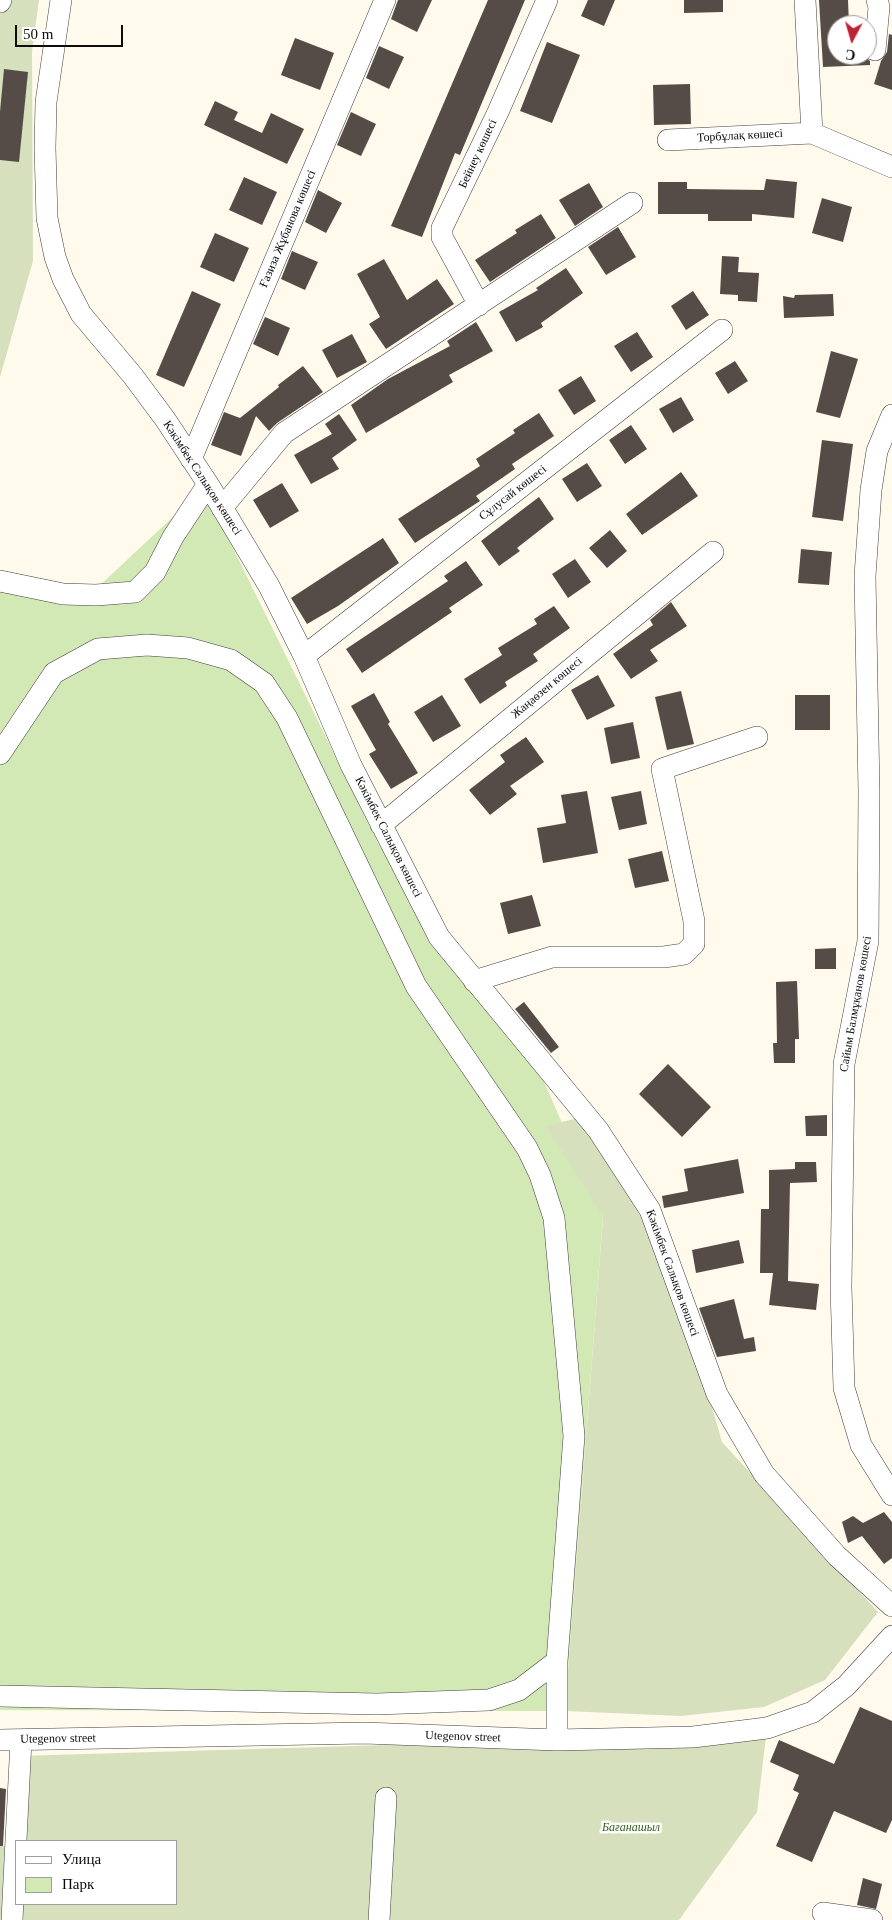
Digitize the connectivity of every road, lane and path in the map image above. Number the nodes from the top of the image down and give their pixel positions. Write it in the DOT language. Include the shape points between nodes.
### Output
graph roads {
  1 [pos="61,0"];
  2 [pos="385,0"];
  3 [pos="547,0"];
  4 [pos="805,0"];
  5 [pos="880,2"];
  6 [pos="877,31"];
  7 [pos="812,133"];
  8 [pos="668,140"];
  9 [pos="892,167"];
  10 [pos="632,203"];
  11 [pos="479,305"];
  12 [pos="722,330"];
  13 [pos="892,415"];
  14 [pos="192,459"];
  15 [pos="208,484"];
  16 [pos="222,508"];
  17 [pos="713,552"];
  18 [pos="0,582"];
  19 [pos="304,656"];
  20 [pos="757,737"];
  21 [pos="0,754"];
  22 [pos="382,825"];
  23 [pos="474,981"];
  24 [pos="892,1495"];
  25 [pos="892,1606"];
  26 [pos="892,1636"];
  27 [pos="558,1660"];
  28 [pos="0,1696"];
  29 [pos="10,1740"];
  30 [pos="557,1740"];
  31 [pos="386,1798"];
  32 [pos="823,1913"];
  33 [pos="12,1920"];
  34 [pos="379,1920"];
  35 [pos="872,1920"];
  1 -- 14 [label="street, Кәкімбек Салықов көшесі" via="46,102 47,218 55,257 81,314 133,376"];
  2 -- 14 [label="street, Ғазиза Жұбанова көшесі"];
  3 -- 11 [label="street, Бейнеу көшесі" via="442,228 442,237"];
  4 -- 7 [label="street"];
  5 -- 6 [label="street"];
  7 -- 8 [label="street, Торбұлақ көшесі"];
  7 -- 9 [label="street, Торбұлақ көшесі"];
  10 -- 11 [label="street"];
  11 -- 16 [label="street" via="284,433"];
  12 -- 19 [label="street, Сұлусай көшесі"];
  13 -- 24 [label="street, Сайым Балмұқанов көшесі" via="877,451 865,576 868,941 844,1064 841,1287 844,1388 861,1445"];
  14 -- 15 [label="street, Кәкімбек Салықов көшесі"];
  15 -- 16 [label="street, Кәкімбек Салықов көшесі"];
  15 -- 18 [label="street" via="173,537 155,572 135,592 63,594"];
  16 -- 19 [label="street, Кәкімбек Салықов көшесі" via="269,586"];
  17 -- 22 [label="street, Жаңаөзен көшесі"];
  19 -- 22 [label="street, Кәкімбек Салықов көшесі" via="351,765"];
  20 -- 23 [label="street" via="662,769 694,921 694,944 684,954 664,957 552,957"];
  21 -- 27 [label="street" via="54,672 98,649 147,645 188,648 231,660 264,683 287,718 416,986 528,1148 554,1218 574,1436"];
  22 -- 23 [label="street, Кәкімбек Салықов көшесі" via="439,937"];
  23 -- 25 [label="street, Кәкімбек Салықов көшесі" via="598,1130 650,1210 716,1394 764,1474 837,1556"];
  26 -- 30 [label="street, Utegenov street" via="846,1686 814,1712 767,1728 693,1737"];
  27 -- 28 [label="street" via="519,1690 489,1700 377,1704"];
  27 -- 30 [label="street"];
  29 -- 30 [label="street, Utegenov street" via="364,1733"];
  29 -- 33 [label="street"];
  31 -- 34 [label="street"];
  32 -- 35 [label="street"];
}
